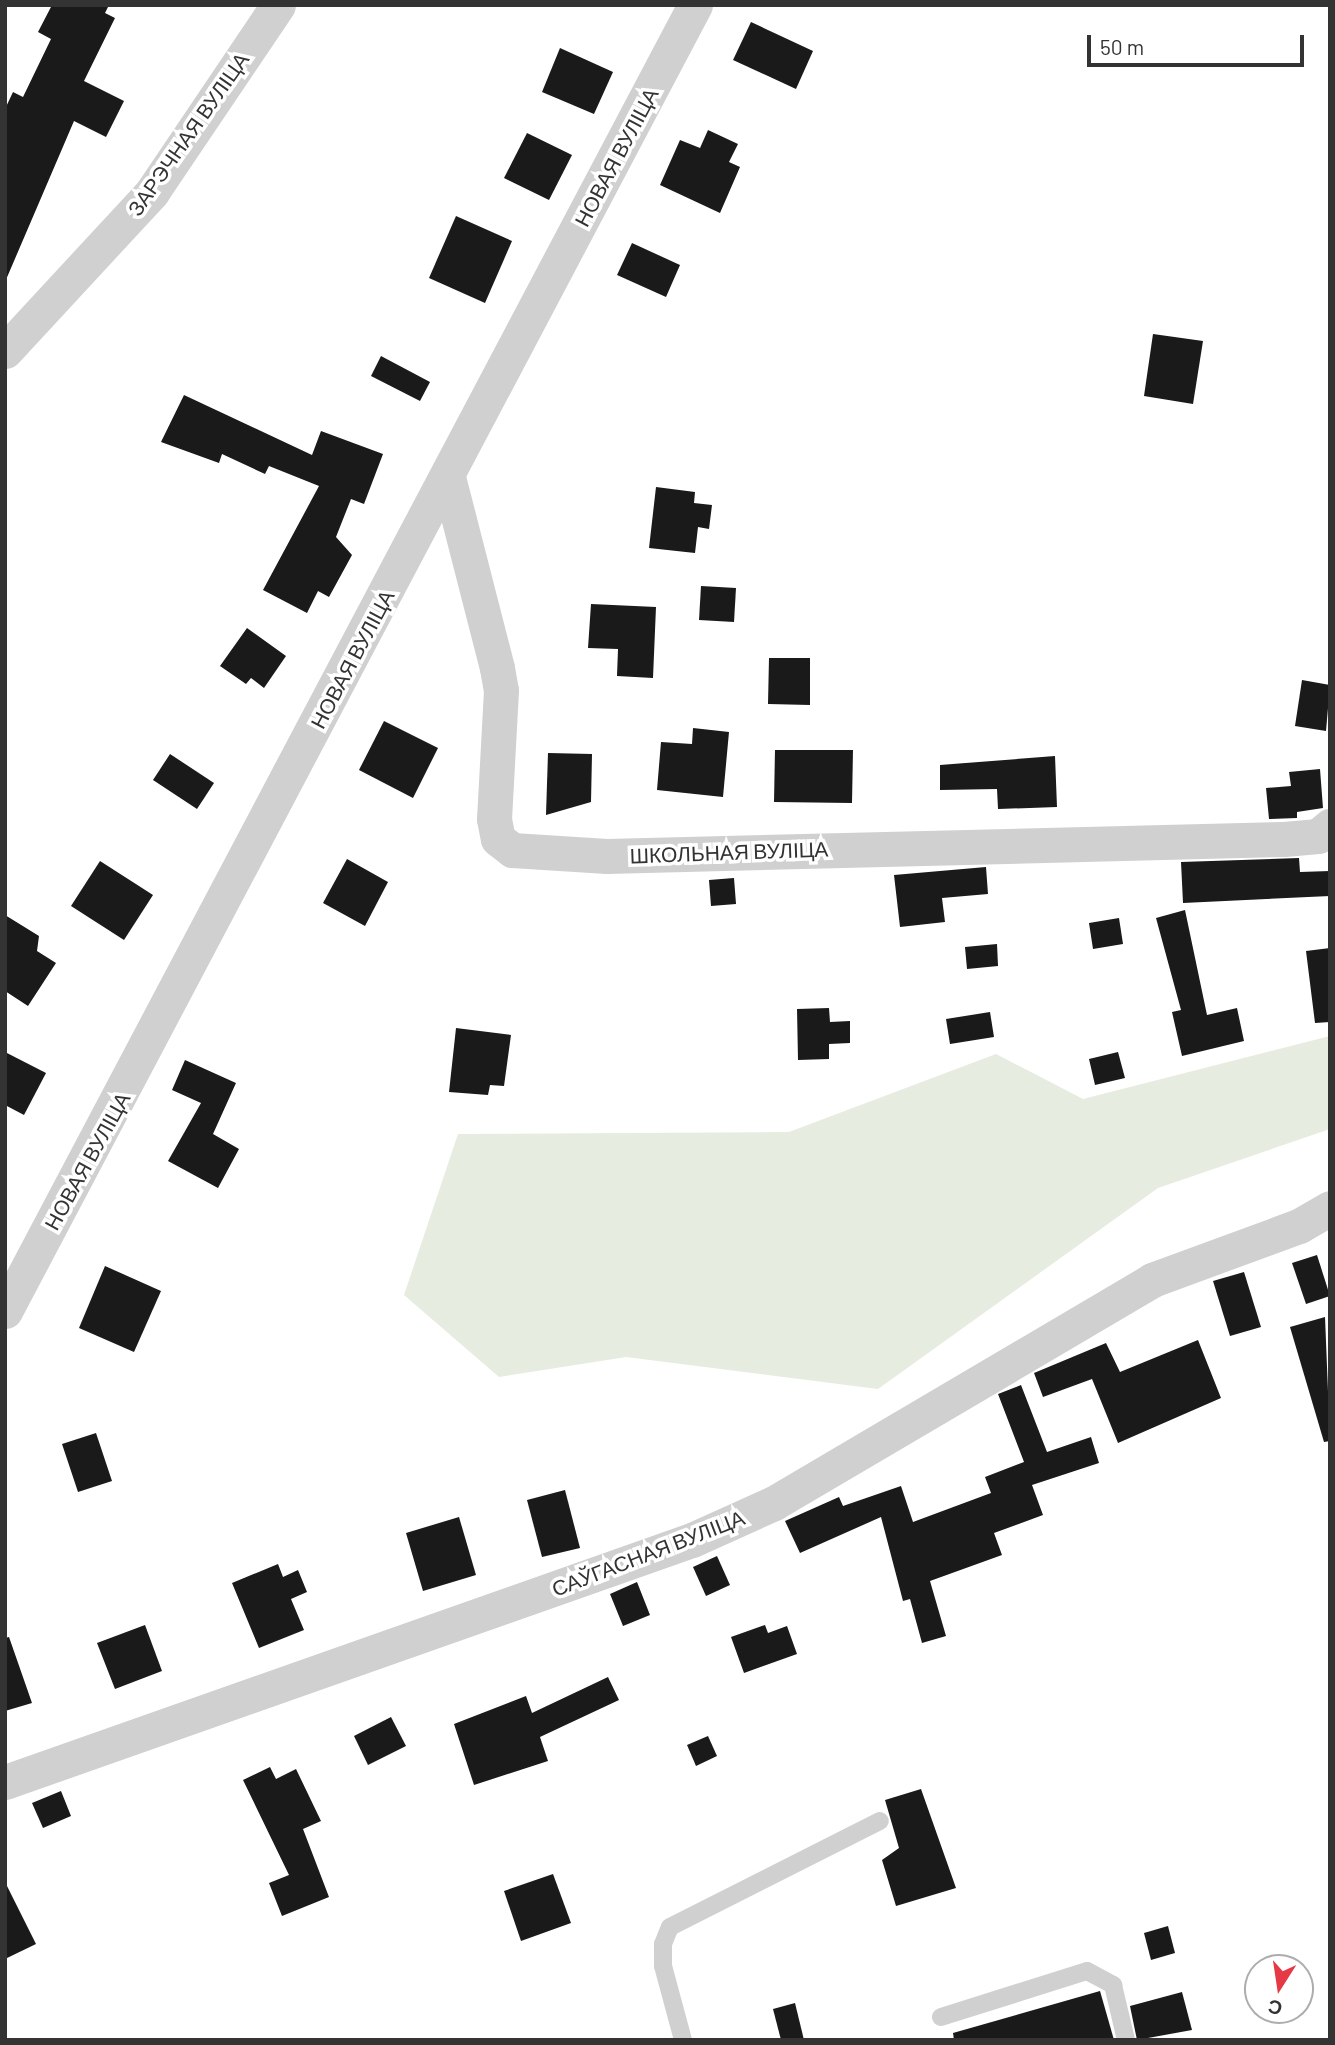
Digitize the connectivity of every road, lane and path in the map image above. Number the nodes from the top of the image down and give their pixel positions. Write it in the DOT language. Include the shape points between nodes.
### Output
graph roads {
  1 [pos="278,5"];
  2 [pos="695,5"];
  3 [pos="5,351"];
  4 [pos="447,477"];
  5 [pos="1330,826"];
  6 [pos="1330,1208"];
  7 [pos="5,1311"];
  8 [pos="5,1782"];
  9 [pos="880,1821"];
  10 [pos="941,2017"];
  11 [pos="683,2040"];
  12 [pos="1126,2040"];
  1 -- 3 [label="street, ЗАРЭЧНАЯ ВУЛІЦА" via="152,192"];
  2 -- 4 [label="street, НОВАЯ ВУЛІЦА"];
  4 -- 5 [label="street, ШКОЛЬНАЯ ВУЛІЦА" via="497,667 501,690 494,819 498,839 512,850 607,856 1284,839 1318,836"];
  4 -- 7 [label="street, НОВАЯ ВУЛІЦА"];
  6 -- 8 [label="street, САЎГАСНАЯ ВУЛІЦА" via="1299,1226 1152,1280 774,1503 692,1541"];
  9 -- 11 [label="lane" via="670,1927 663,1944 663,1966"];
  10 -- 12 [label="lane" via="1087,1971 1112,1985"];
}
